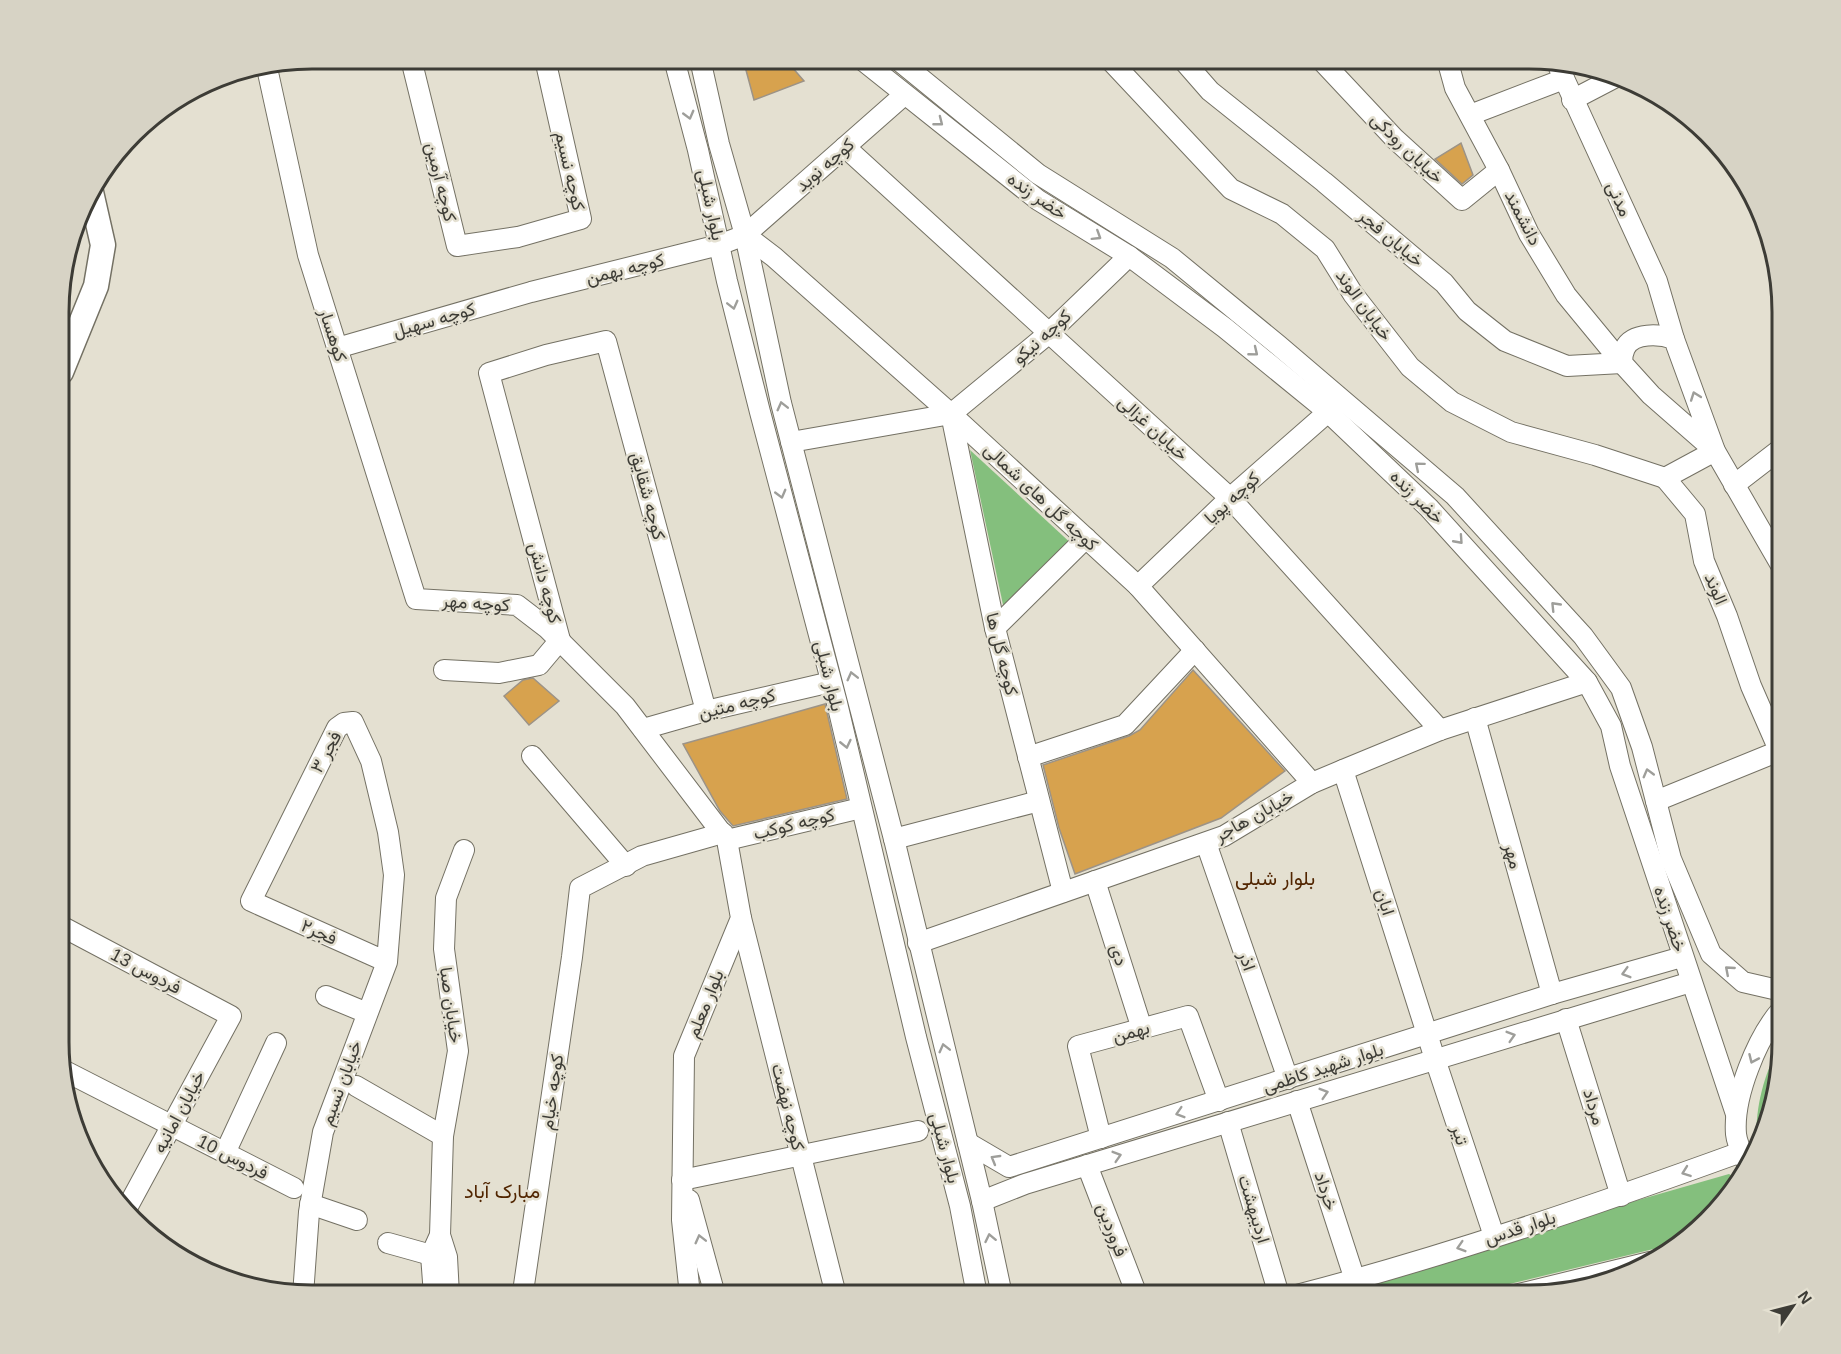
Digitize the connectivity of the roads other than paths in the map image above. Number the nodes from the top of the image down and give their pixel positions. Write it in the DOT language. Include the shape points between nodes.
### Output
graph roads {
  1 [pos="414,69"];
  2 [pos="547,69"];
  3 [pos="677,69"];
  4 [pos="702,69"];
  5 [pos="873,69"];
  6 [pos="909,69"];
  7 [pos="1118,69"];
  8 [pos="1191,69"];
  9 [pos="1329,69"];
  10 [pos="1450,69"];
  11 [pos="1558,71"];
  12 [pos="1560,71"];
  13 [pos="268,73"];
  14 [pos="1607,82"];
  15 [pos="904,95"];
  16 [pos="1572,100"];
  17 [pos="1470,115"];
  18 [pos="844,147"];
  19 [pos="1499,170"];
  20 [pos="94,205"];
  21 [pos="745,235"];
  22 [pos="518,237"];
  23 [pos="720,245"];
  24 [pos="1129,256"];
  25 [pos="531,292"];
  26 [pos="1048,334"];
  27 [pos="1674,339"];
  28 [pos="337,348"];
  29 [pos="69,352"];
  30 [pos="546,355"];
  31 [pos="1622,363"];
  32 [pos="1328,412"];
  33 [pos="951,414"];
  34 [pos="791,441"];
  35 [pos="1714,451"];
  36 [pos="1772,456"];
  37 [pos="1665,478"];
  38 [pos="1734,485"];
  39 [pos="1230,498"];
  40 [pos="1086,538"];
  41 [pos="1772,550"];
  42 [pos="1138,586"];
  43 [pos="416,599"];
  44 [pos="995,628"];
  45 [pos="560,640"];
  46 [pos="1195,650"];
  47 [pos="444,670"];
  48 [pos="831,682"];
  49 [pos="1587,682"];
  50 [pos="706,711"];
  51 [pos="1475,718"];
  52 [pos="643,729"];
  53 [pos="1440,730"];
  54 [pos="1772,734"];
  55 [pos="532,756"];
  56 [pos="1028,757"];
  57 [pos="1772,757"];
  58 [pos="1343,770"];
  59 [pos="1312,783"];
  60 [pos="1039,801"];
  61 [pos="1656,801"];
  62 [pos="861,808"];
  63 [pos="725,837"];
  64 [pos="894,839"];
  65 [pos="1206,843"];
  66 [pos="464,850"];
  67 [pos="626,866"];
  68 [pos="394,875"];
  69 [pos="1095,881"];
  70 [pos="580,888"];
  71 [pos="1063,892"];
  72 [pos="251,901"];
  73 [pos="741,918"];
  74 [pos="69,930"];
  75 [pos="918,943"];
  76 [pos="1682,957"];
  77 [pos="387,962"];
  78 [pos="1691,982"];
  79 [pos="1772,989"];
  80 [pos="1552,994"];
  81 [pos="326,996"];
  82 [pos="367,1012"];
  83 [pos="231,1016"];
  84 [pos="1566,1020"];
  85 [pos="1772,1021"];
  86 [pos="1142,1029"];
  87 [pos="1428,1033"];
  88 [pos="276,1043"];
  89 [pos="1435,1059"];
  90 [pos="71,1074"];
  91 [pos="1288,1079"];
  92 [pos="356,1086"];
  93 [pos="1219,1101"];
  94 [pos="1297,1101"];
  95 [pos="1736,1114"];
  96 [pos="1228,1122"];
  97 [pos="172,1126"];
  98 [pos="918,1131"];
  99 [pos="443,1136"];
  100 [pos="1101,1138"];
  101 [pos="968,1143"];
  102 [pos="225,1153"];
  103 [pos="801,1155"];
  104 [pos="1744,1155"];
  105 [pos="1741,1159"];
  106 [pos="1088,1165"];
  107 [pos="682,1180"];
  108 [pos="294,1188"];
  109 [pos="1622,1196"];
  110 [pos="982,1201"];
  111 [pos="130,1203"];
  112 [pos="310,1204"];
  113 [pos="357,1220"];
  114 [pos="440,1235"];
  115 [pos="1494,1236"];
  116 [pos="388,1243"];
  117 [pos="431,1255"];
  118 [pos="1355,1280"];
  119 [pos="304,1284"];
  120 [pos="433,1285"];
  121 [pos="448,1285"];
  122 [pos="524,1285"];
  123 [pos="689,1285"];
  124 [pos="711,1285"];
  125 [pos="834,1285"];
  126 [pos="975,1285"];
  127 [pos="1000,1285"];
  128 [pos="1133,1285"];
  129 [pos="1276,1285"];
  130 [pos="1336,1285"];
  1 -- 22 [label="street, کوچه آرمین" via="457,246"];
  2 -- 22 [label="street, کوچه نسیم" via="581,219"];
  3 -- 23 [label="street, بلوار شبلی, one-way"];
  4 -- 21 [label="street, بلوار شبلی"];
  5 -- 15 [label="street, خضر زنده"];
  61 -- 6 [label="street, خضر زنده, one-way" via="1621,688 1583,636 1455,496 1172,258 1038,174"];
  7 -- 37 [label="street, خیابان الوند" via="1231,189 1282,214 1325,249 1353,294 1410,367 1452,402 1511,432"];
  8 -- 31 [label="street, خیابان فجر" via="1210,91 1444,283 1467,311 1504,341 1568,366"];
  9 -- 19 [label="street, خیابان رودکی" via="1395,139 1462,200"];
  10 -- 17 [label="street, دانشمند"];
  11 -- 17 [label="street"];
  12 -- 16 [label="street, مدنی"];
  13 -- 28 [label="street, کوهسار" via="308,255"];
  14 -- 16 [label="street"];
  15 -- 18 [label="street, کوچه نوید"];
  15 -- 24 [label="street, خضر زنده, one-way" via="1038,200"];
  16 -- 27 [label="street, مدنی" via="1657,280"];
  17 -- 19 [label="street, دانشمند"];
  18 -- 21 [label="street, کوچه نوید"];
  18 -- 26 [label="street, خیابان غزالی"];
  19 -- 31 [label="street, دانشمند" via="1529,234 1566,295"];
  20 -- 29 [label="main road" via="103,245 96,286"];
  21 -- 23 [label="street, کوچه نوید"];
  21 -- 33 [label="street, کوچه گل های شمالی"];
  34 -- 21 [label="street, بلوار شبلی, one-way"];
  23 -- 25 [label="street, کوچه بهمن"];
  23 -- 48 [label="street, بلوار شبلی, one-way"];
  24 -- 26 [label="street, کوچه نیکو"];
  24 -- 32 [label="street, خضر زنده, one-way"];
  25 -- 28 [label="street, کوچه سهیل"];
  26 -- 33 [label="street, کوچه نیکو"];
  26 -- 39 [label="street, خیابان غزالی"];
  27 -- 31 [label="street" via="1656,335 1634,339 1625,348"];
  35 -- 27 [label="street, مدنی, one-way"];
  28 -- 43 [label="street, کوهسار"];
  30 -- 45 [label="street, کوچه دانش" via="489,373"];
  30 -- 50 [label="street, کوچه شقایق" via="606,341"];
  31 -- 35 [label="street, دانشمند" via="1651,395"];
  32 -- 39 [label="street, کوچه پویا"];
  32 -- 49 [label="street, خضر زنده, one-way" via="1429,508"];
  33 -- 34 [label="street"];
  33 -- 40 [label="street, کوچه گل های شمالی"];
  33 -- 44 [label="street, کوچه گل ها"];
  64 -- 34 [label="street, بلوار شبلی, one-way"];
  35 -- 37 [label="street"];
  35 -- 38 [label="street"];
  36 -- 38 [label="street"];
  37 -- 54 [label="street, الوند" via="1695,514 1704,561"];
  38 -- 41 [label="street"];
  39 -- 42 [label="street, کوچه پویا"];
  39 -- 53 [label="street, خیابان غزالی"];
  40 -- 42 [label="street, کوچه گل های شمالی"];
  40 -- 44 [label="street"];
  42 -- 46 [label="street, کوچه گل های شمالی"];
  43 -- 45 [label="street, کوچه مهر" via="517,605"];
  44 -- 56 [label="street, کوچه گل ها"];
  45 -- 47 [label="street" via="540,665 499,673"];
  45 -- 52 [label="street, کوچه دانش"];
  46 -- 56 [label="street" via="1125,725"];
  46 -- 59 [label="street, کوچه گل های شمالی"];
  48 -- 50 [label="street, کوچه متین"];
  48 -- 62 [label="street, بلوار شبلی, one-way"];
  49 -- 51 [label="street, خیابان هاجر"];
  49 -- 76 [label="street, خضر زنده" via="1611,726 1620,766"];
  50 -- 52 [label="street, کوچه متین"];
  51 -- 53 [label="street, خیابان هاجر"];
  51 -- 80 [label="street, مهر"];
  52 -- 63 [label="street, کوچه دانش"];
  53 -- 58 [label="street, خیابان هاجر"];
  55 -- 67 [label="street"];
  56 -- 60 [label="street, کوچه گل ها"];
  57 -- 61 [label="street"];
  58 -- 59 [label="street, خیابان هاجر"];
  58 -- 87 [label="street, ابان"];
  59 -- 65 [label="street, خیابان هاجر"];
  60 -- 64 [label="street"];
  60 -- 71 [label="street, کوچه گل ها"];
  79 -- 61 [label="street, خضر زنده, one-way" via="1743,982 1711,954 1671,859"];
  62 -- 63 [label="street, کوچه کوکب"];
  62 -- 126 [label="street, بلوار شبلی" via="960,1206"];
  63 -- 67 [label="street, کوچه کوکب" via="642,856"];
  63 -- 73 [label="street"];
  64 -- 75 [label="street, بلوار شبلی"];
  65 -- 69 [label="street, خیابان هاجر"];
  65 -- 91 [label="street, اذر"];
  66 -- 99 [label="street, خیابان صبا" via="446,898 444,949 458,1051"];
  67 -- 70 [label="street, کوچه کوکب"];
  68 -- 72 [label="street, فجر ۳" via="371,761 352,722 344,723 337,728"];
  68 -- 77 [label="street, خیابان نسیم"];
  69 -- 71 [label="street, خیابان هاجر"];
  69 -- 86 [label="street, دی"];
  70 -- 122 [label="street, کوچه خیام"];
  71 -- 75 [label="street, خیابان هاجر"];
  72 -- 77 [label="street, فجر۲"];
  73 -- 103 [label="street, کوچه نهضت"];
  73 -- 107 [label="street, بلوار معلم" via="684,1056"];
  74 -- 83 [label="street, فردوس 13"];
  101 -- 75 [label="street, بلوار شبلی, one-way"];
  76 -- 78 [label="street, خضر زنده"];
  76 -- 80 [label="street, بلوار شهید کاظمی, one-way"];
  77 -- 82 [label="street, خیابان نسیم"];
  78 -- 84 [label="street, بلوار شهید کاظمی"];
  78 -- 95 [label="street, خضر زنده"];
  80 -- 87 [label="street, بلوار شهید کاظمی"];
  81 -- 82 [label="street"];
  82 -- 112 [label="street, خیابان نسیم" via="323,1132"];
  83 -- 97 [label="street, خیابان امانیه"];
  89 -- 84 [label="street, بلوار شهید کاظمی, one-way"];
  84 -- 109 [label="street, مرداد"];
  85 -- 95 [label="street, one-way" via="1749,1068"];
  86 -- 93 [label="street, بهمن" via="1188,1016"];
  86 -- 100 [label="street, بهمن" via="1078,1046"];
  87 -- 89 [label="street, تیر"];
  87 -- 91 [label="street, بلوار شهید کاظمی"];
  88 -- 102 [label="street"];
  94 -- 89 [label="street, بلوار شهید کاظمی, one-way"];
  89 -- 115 [label="street, تیر"];
  90 -- 97 [label="street, فردوس 10"];
  91 -- 93 [label="street, بلوار شهید کاظمی"];
  92 -- 99 [label="street"];
  93 -- 100 [label="street, بلوار شهید کاظمی, one-way"];
  94 -- 96 [label="street, بلوار شهید کاظمی"];
  94 -- 118 [label="street, خرداد"];
  95 -- 104 [label="street" via="1736,1136"];
  106 -- 96 [label="street, بلوار شهید کاظمی, one-way"];
  96 -- 129 [label="street, اردیبهشت"];
  97 -- 102 [label="street, فردوس 10"];
  97 -- 111 [label="street, خیابان امانیه"];
  98 -- 103 [label="street"];
  99 -- 114 [label="street, خیابان صبا"];
  100 -- 101 [label="street, بلوار شهید کاظمی, one-way" via="1009,1167"];
  101 -- 110 [label="street, بلوار شبلی"];
  102 -- 108 [label="street, فردوس 10"];
  103 -- 107 [label="street"];
  103 -- 125 [label="street, کوچه نهضت"];
  105 -- 109 [label="street, بلوار قدس, one-way"];
  106 -- 110 [label="street, بلوار شهید کاظمی"];
  106 -- 128 [label="street, فروردین"];
  107 -- 123 [label="street, بلوار معلم"];
  124 -- 107 [label="street, بلوار معلم, one-way"];
  109 -- 115 [label="street, بلوار قدس"];
  127 -- 110 [label="street, بلوار شبلی, one-way"];
  112 -- 113 [label="street"];
  112 -- 119 [label="street, خیابان نسیم"];
  114 -- 117 [label="street, خیابان صبا"];
  114 -- 121 [label="street, خیابان صبا" via="447,1257"];
  115 -- 118 [label="street, بلوار قدس, one-way"];
  116 -- 117 [label="street"];
  117 -- 120 [label="street, خیابان صبا"];
  118 -- 130 [label="street, بلوار قدس"];
}
